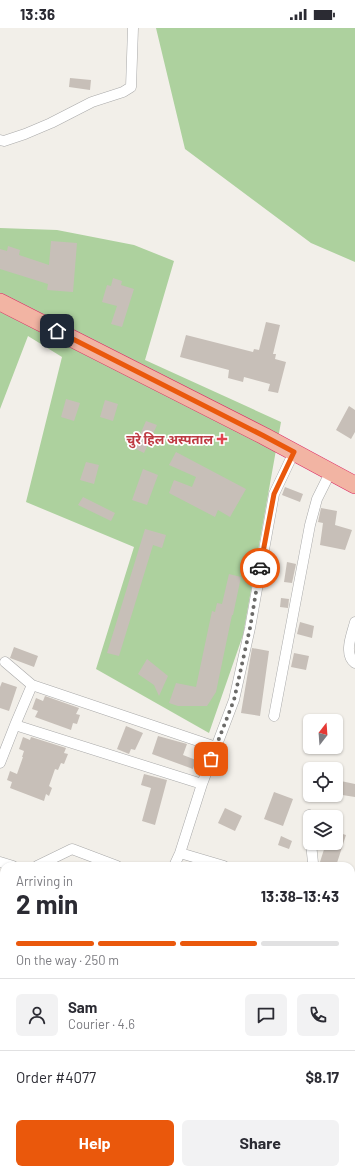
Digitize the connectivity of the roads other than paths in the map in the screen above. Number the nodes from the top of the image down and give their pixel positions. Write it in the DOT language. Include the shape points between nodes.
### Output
graph roads {
  1 [pos="133,28"];
  2 [pos="0,140"];
  3 [pos="0,302"];
  4 [pos="294,452"];
  5 [pos="331,471"];
  6 [pos="355,485"];
  7 [pos="355,622"];
  8 [pos="5,662"];
  9 [pos="355,663"];
  10 [pos="32,685"];
  11 [pos="274,716"];
  12 [pos="15,726"];
  13 [pos="216,747"];
  14 [pos="0,763"];
  15 [pos="202,784"];
  16 [pos="311,850"];
  17 [pos="180,853"];
  18 [pos="45,862"];
  19 [pos="106,862"];
  20 [pos="176,862"];
  21 [pos="210,862"];
  22 [pos="312,862"];
  1 -- 2 [label="street" via="131,87 92,102 25,134"];
  3 -- 4 [label="highway"];
  4 -- 5 [label="highway"];
  4 -- 13 [label="street" via="274,494 234,700"];
  5 -- 6 [label="highway"];
  5 -- 11 [label="street" via="317,499 310,525"];
  7 -- 9 [label="street" via="349,652"];
  8 -- 10 [label="street"];
  10 -- 12 [label="street"];
  10 -- 13 [label="street"];
  12 -- 14 [label="street"];
  12 -- 15 [label="street"];
  13 -- 15 [label="street"];
  15 -- 17 [label="street"];
  16 -- 22 [label="street"];
  17 -- 20 [label="street"];
  17 -- 21 [label="street"];
  18 -- 19 [label="street" via="72,849"];
}
